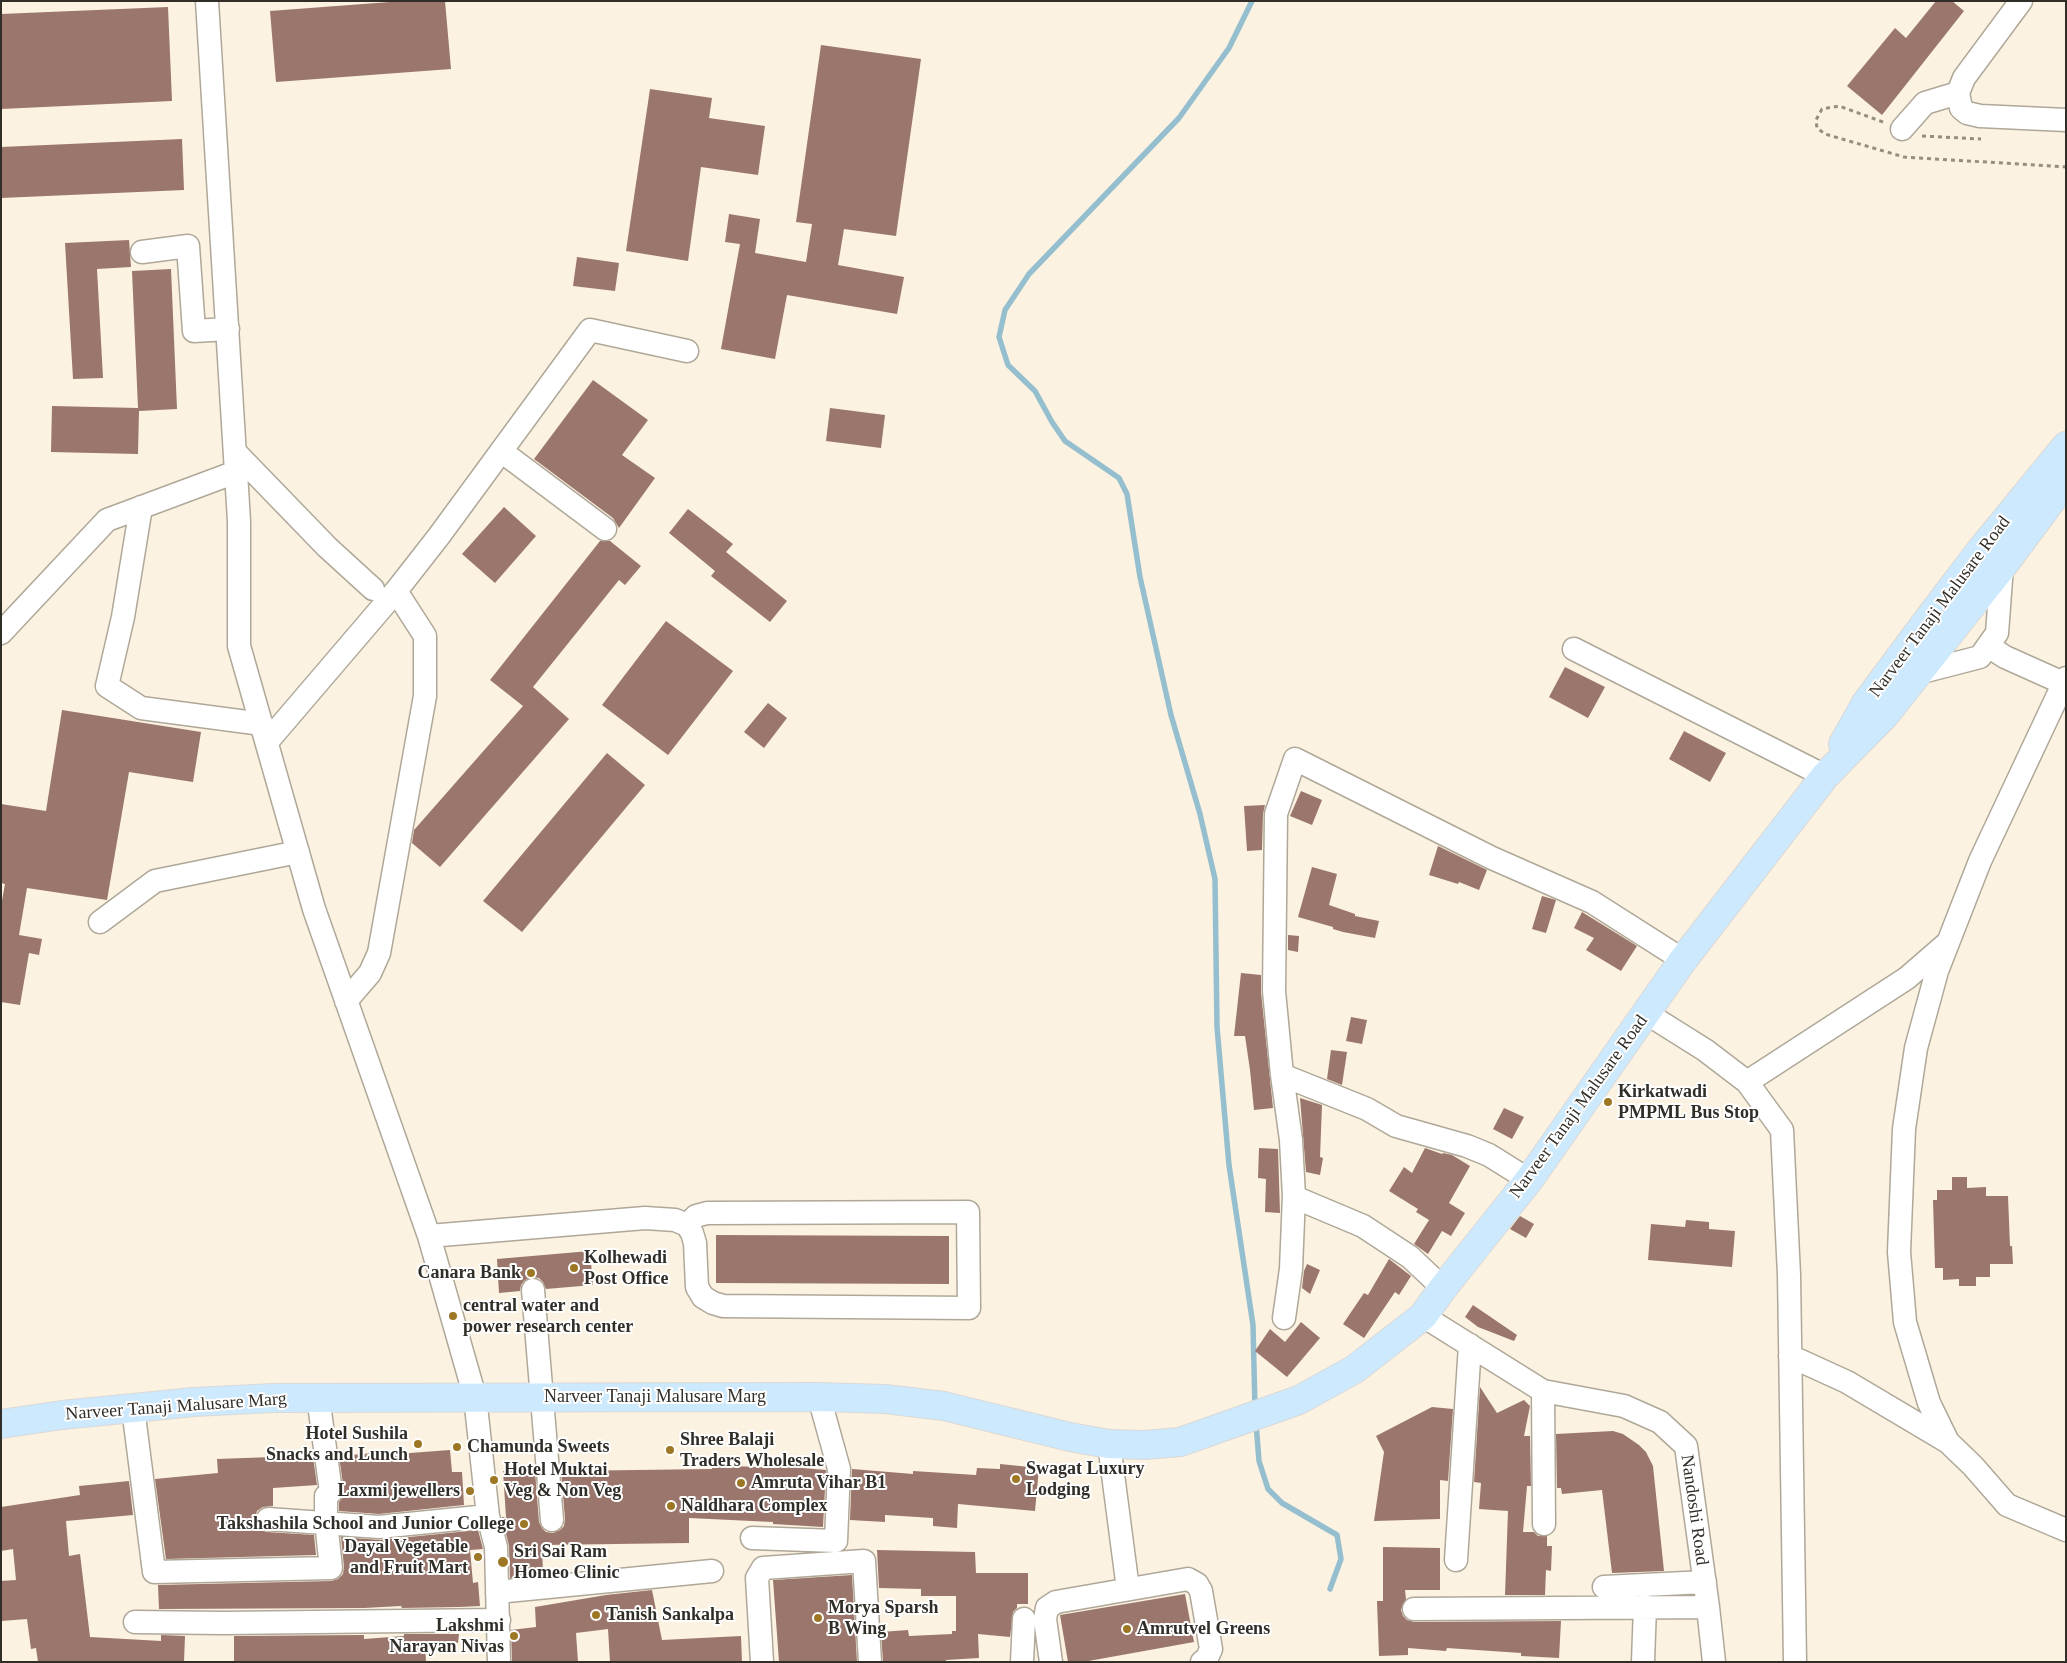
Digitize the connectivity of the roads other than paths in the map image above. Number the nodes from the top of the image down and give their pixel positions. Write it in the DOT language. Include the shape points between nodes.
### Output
graph roads {
  1 [pos="207,1"];
  2 [pos="2021,1"];
  3 [pos="1958,93"];
  4 [pos="2066,120"];
  5 [pos="1902,129"];
  6 [pos="142,252"];
  7 [pos="228,329"];
  8 [pos="687,351"];
  9 [pos="2066,446"];
  10 [pos="501,451"];
  11 [pos="235,462"];
  12 [pos="2066,481"];
  13 [pos="141,507"];
  14 [pos="605,529"];
  15 [pos="2002,567"];
  16 [pos="373,589"];
  17 [pos="396,591"];
  18 [pos="1,632"];
  19 [pos="1988,646"];
  20 [pos="1574,649"];
  21 [pos="1918,673"];
  22 [pos="2064,680"];
  23 [pos="264,733"];
  24 [pos="1825,776"];
  25 [pos="298,852"];
  26 [pos="100,922"];
  27 [pos="1948,941"];
  28 [pos="1683,960"];
  29 [pos="1907,978"];
  30 [pos="1929,999"];
  31 [pos="346,1001"];
  32 [pos="1646,1013"];
  33 [pos="1282,1075"];
  34 [pos="1747,1082"];
  35 [pos="1529,1180"];
  36 [pos="1294,1194"];
  37 [pos="687,1225"];
  38 [pos="429,1236"];
  39 [pos="1443,1288"];
  40 [pos="533,1290"];
  41 [pos="1423,1316"];
  42 [pos="1284,1318"];
  43 [pos="1470,1346"];
  44 [pos="1790,1356"];
  45 [pos="1543,1391"];
  46 [pos="318,1397"];
  47 [pos="475,1397"];
  48 [pos="541,1397"];
  49 [pos="819,1397"];
  50 [pos="1299,1400"];
  51 [pos="134,1408"];
  52 [pos="1,1424"];
  53 [pos="1948,1442"];
  54 [pos="1109,1444"];
  55 [pos="488,1516"];
  56 [pos="268,1519"];
  57 [pos="552,1520"];
  58 [pos="326,1522"];
  59 [pos="1544,1524"];
  60 [pos="2066,1530"];
  61 [pos="752,1538"];
  62 [pos="1456,1560"];
  63 [pos="712,1571"];
  64 [pos="1704,1582"];
  65 [pos="1604,1587"];
  66 [pos="1128,1589"];
  67 [pos="497,1592"];
  68 [pos="1645,1606"];
  69 [pos="1708,1607"];
  70 [pos="1414,1609"];
  71 [pos="1024,1619"];
  72 [pos="499,1620"];
  73 [pos="135,1622"];
  74 [pos="499,1662"];
  75 [pos="762,1662"];
  76 [pos="870,1662"];
  77 [pos="1022,1662"];
  78 [pos="1051,1662"];
  79 [pos="1202,1662"];
  80 [pos="1643,1662"];
  81 [pos="1714,1662"];
  82 [pos="1795,1662"];
  1 -- 7 [label="street"];
  2 -- 3 [label="street" via="1964,78"];
  3 -- 4 [label="street" via="1961,108 1968,113"];
  3 -- 5 [label="street" via="1925,103"];
  6 -- 7 [label="street" via="188,246 194,331"];
  7 -- 11 [label="street"];
  8 -- 10 [label="street" via="590,330"];
  9 -- 24 [label="main road, Narveer Tanaji Malusare Road" via="1980,551 1866,703"];
  10 -- 14 [label="street"];
  10 -- 17 [label="street"];
  11 -- 13 [label="street"];
  11 -- 16 [label="street"];
  11 -- 23 [label="street" via="240,646"];
  12 -- 15 [label="main road, Narveer Tanaji Malusare Road"];
  13 -- 18 [label="street" via="107,520"];
  13 -- 23 [label="street" via="123,617 107,686 141,708"];
  15 -- 19 [label="street" via="1997,633"];
  15 -- 21 [label="main road, Narveer Tanaji Malusare Road"];
  17 -- 23 [label="street"];
  17 -- 31 [label="street" via="425,636 426,696 379,953 370,972"];
  19 -- 21 [label="street" via="1980,657"];
  19 -- 22 [label="street" via="2005,657"];
  20 -- 24 [label="street"];
  21 -- 24 [label="main road, Narveer Tanaji Malusare Road" via="1886,715"];
  22 -- 27 [label="street" via="1980,861"];
  23 -- 25 [label="street"];
  24 -- 28 [label="main road, Narveer Tanaji Malusare Road"];
  25 -- 26 [label="street" via="155,881"];
  25 -- 31 [label="street"];
  27 -- 29 [label="street"];
  27 -- 30 [label="street"];
  28 -- 32 [label="main road, Narveer Tanaji Malusare Road"];
  28 -- 33 [label="street" via="1592,902 1483,853 1295,759 1276,814 1274,991"];
  29 -- 30 [label="street"];
  29 -- 34 [label="street"];
  30 -- 53 [label="street" via="1916,1048 1904,1129 1899,1252 1906,1322 1929,1403"];
  31 -- 38 [label="street"];
  32 -- 34 [label="street" via="1705,1050"];
  32 -- 35 [label="main road, Narveer Tanaji Malusare Road"];
  33 -- 35 [label="street" via="1367,1108 1396,1126 1489,1155"];
  33 -- 36 [label="street"];
  34 -- 44 [label="street" via="1782,1130"];
  35 -- 39 [label="main road, Narveer Tanaji Malusare Road"];
  36 -- 39 [label="street" via="1294,1198 1363,1226 1410,1257"];
  36 -- 42 [label="street" via="1291,1269"];
  37 -- 37 [label="street" via="695,1243 697,1288 712,1303 724,1306 969,1308 968,1212 707,1213 696,1216"];
  37 -- 38 [label="street" via="675,1220 645,1218"];
  38 -- 47 [label="street"];
  39 -- 41 [label="main road, Narveer Tanaji Malusare Road"];
  40 -- 48 [label="street"];
  41 -- 43 [label="street, Nandoshi Road"];
  41 -- 50 [label="main road, Narveer Tanaji Malusare Road" via="1355,1369"];
  43 -- 45 [label="street, Nandoshi Road"];
  43 -- 62 [label="street"];
  44 -- 53 [label="street" via="1847,1382"];
  44 -- 82 [label="street"];
  45 -- 59 [label="street"];
  45 -- 64 [label="street, Nandoshi Road" via="1624,1406 1660,1422 1686,1446"];
  46 -- 47 [label="main road, Narveer Tanaji Malusare Marg"];
  46 -- 51 [label="main road, Narveer Tanaji Malusare Marg"];
  46 -- 58 [label="street" via="331,1492 326,1496"];
  47 -- 48 [label="main road, Narveer Tanaji Malusare Marg"];
  47 -- 55 [label="street"];
  48 -- 49 [label="main road, Narveer Tanaji Malusare Marg"];
  48 -- 57 [label="street"];
  49 -- 54 [label="main road, Narveer Tanaji Malusare Marg" via="885,1399 944,1406"];
  49 -- 61 [label="street" via="839,1469 836,1541"];
  50 -- 54 [label="main road, Narveer Tanaji Malusare Marg" via="1180,1442"];
  51 -- 52 [label="main road, Narveer Tanaji Malusare Marg"];
  51 -- 58 [label="street" via="154,1572 331,1568"];
  53 -- 60 [label="street" via="2007,1505"];
  54 -- 66 [label="street"];
  55 -- 58 [label="street" via="379,1527"];
  55 -- 67 [label="street" via="496,1547"];
  56 -- 58 [label="street"];
  63 -- 67 [label="street"];
  64 -- 65 [label="street"];
  64 -- 69 [label="street, Nandoshi Road"];
  66 -- 78 [label="street" via="1056,1602 1047,1608 1044,1619"];
  66 -- 79 [label="street" via="1188,1580 1197,1584 1211,1650"];
  67 -- 72 [label="street"];
  68 -- 69 [label="street"];
  68 -- 70 [label="street"];
  68 -- 80 [label="street"];
  69 -- 81 [label="street, Nandoshi Road"];
  71 -- 77 [label="street"];
  72 -- 73 [label="street"];
  72 -- 74 [label="street"];
  75 -- 76 [label="street" via="757,1578 763,1568 864,1561"];
}
